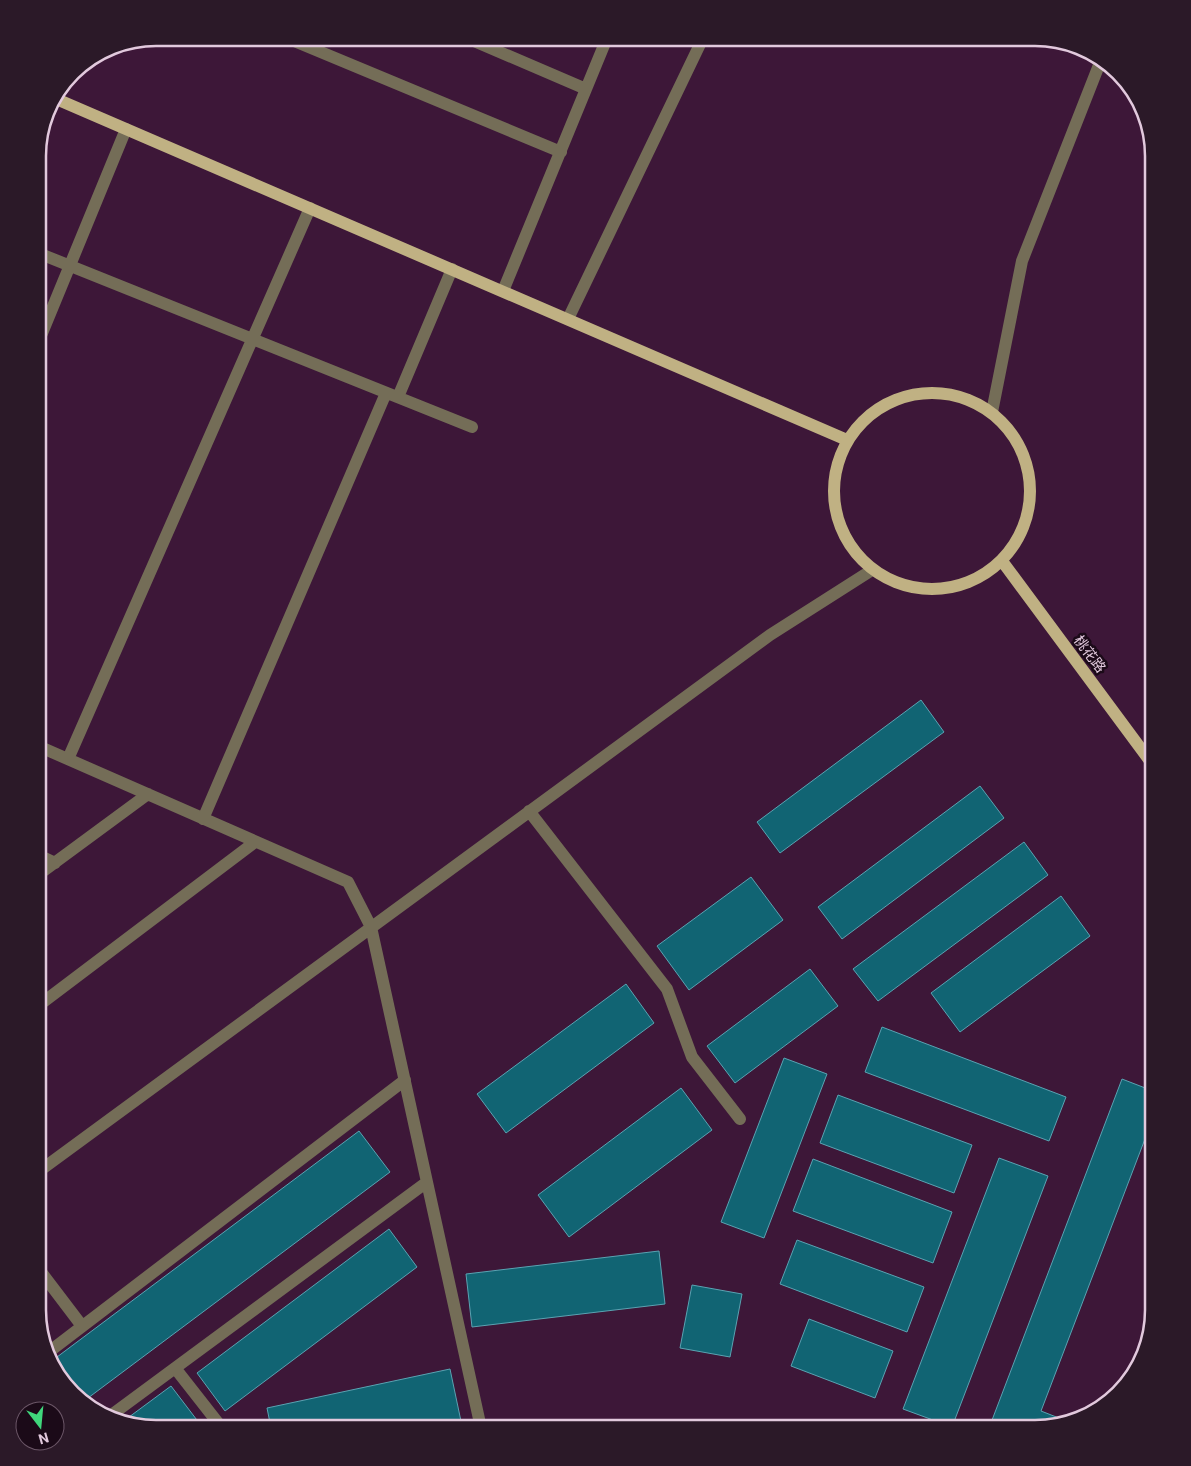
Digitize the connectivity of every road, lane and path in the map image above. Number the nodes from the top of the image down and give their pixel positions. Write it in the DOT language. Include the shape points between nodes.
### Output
graph roads {
  1 [pos="306,46"];
  2 [pos="486,46"];
  3 [pos="604,46"];
  4 [pos="700,46"];
  5 [pos="1098,67"];
  6 [pos="586,89"];
  7 [pos="61,101"];
  8 [pos="126,129"];
  9 [pos="560,152"];
  10 [pos="310,208"];
  11 [pos="46,256"];
  12 [pos="70,266"];
  13 [pos="452,269"];
  14 [pos="503,291"];
  15 [pos="568,319"];
  16 [pos="46,324"];
  17 [pos="252,339"];
  18 [pos="392,395"];
  19 [pos="992,412"];
  20 [pos="472,427"];
  21 [pos="847,440"];
  22 [pos="1002,561"];
  23 [pos="872,570"];
  24 [pos="46,749"];
  25 [pos="1145,753"];
  26 [pos="68,759"];
  27 [pos="148,794"];
  28 [pos="529,811"];
  29 [pos="203,818"];
  30 [pos="255,842"];
  31 [pos="46,859"];
  32 [pos="55,863"];
  33 [pos="46,869"];
  34 [pos="371,927"];
  35 [pos="46,1000"];
  36 [pos="405,1080"];
  37 [pos="740,1119"];
  38 [pos="46,1166"];
  39 [pos="427,1182"];
  40 [pos="46,1279"];
  41 [pos="82,1326"];
  42 [pos="54,1348"];
  43 [pos="175,1368"];
  44 [pos="116,1412"];
  45 [pos="216,1420"];
  46 [pos="479,1420"];
  1 -- 9 [label="street"];
  2 -- 6 [label="street"];
  3 -- 6 [label="street"];
  4 -- 15 [label="street"];
  5 -- 19 [label="street" via="1022,261"];
  6 -- 9 [label="street"];
  7 -- 8 [label="main road"];
  8 -- 10 [label="main road"];
  8 -- 12 [label="street"];
  9 -- 14 [label="street"];
  10 -- 13 [label="main road"];
  10 -- 17 [label="street"];
  11 -- 12 [label="street"];
  12 -- 16 [label="street"];
  12 -- 17 [label="street"];
  13 -- 14 [label="main road"];
  13 -- 18 [label="street"];
  14 -- 15 [label="main road"];
  15 -- 21 [label="main road"];
  17 -- 18 [label="street"];
  17 -- 26 [label="street"];
  18 -- 20 [label="street"];
  18 -- 29 [label="street"];
  19 -- 21 [label="main road" via="961,396 920,393 887,403 860,423"];
  19 -- 22 [label="main road" via="1022,450 1031,483 1022,533"];
  21 -- 23 [label="main road" via="834,472 835,515 849,546"];
  22 -- 23 [label="main road" via="980,578 947,589 902,586"];
  22 -- 25 [label="main road, 桃花路"];
  23 -- 28 [label="street" via="770,635"];
  24 -- 26 [label="street"];
  26 -- 27 [label="street"];
  27 -- 29 [label="street"];
  27 -- 32 [label="street"];
  28 -- 34 [label="street"];
  28 -- 37 [label="street" via="667,989 692,1057"];
  29 -- 30 [label="street"];
  30 -- 34 [label="street" via="348,882"];
  30 -- 35 [label="street"];
  31 -- 32 [label="street"];
  32 -- 33 [label="street"];
  34 -- 36 [label="street"];
  34 -- 38 [label="street"];
  36 -- 39 [label="street"];
  36 -- 41 [label="street"];
  39 -- 43 [label="street"];
  39 -- 46 [label="street"];
  40 -- 41 [label="street"];
  41 -- 42 [label="street"];
  43 -- 44 [label="street"];
  43 -- 45 [label="street"];
}
